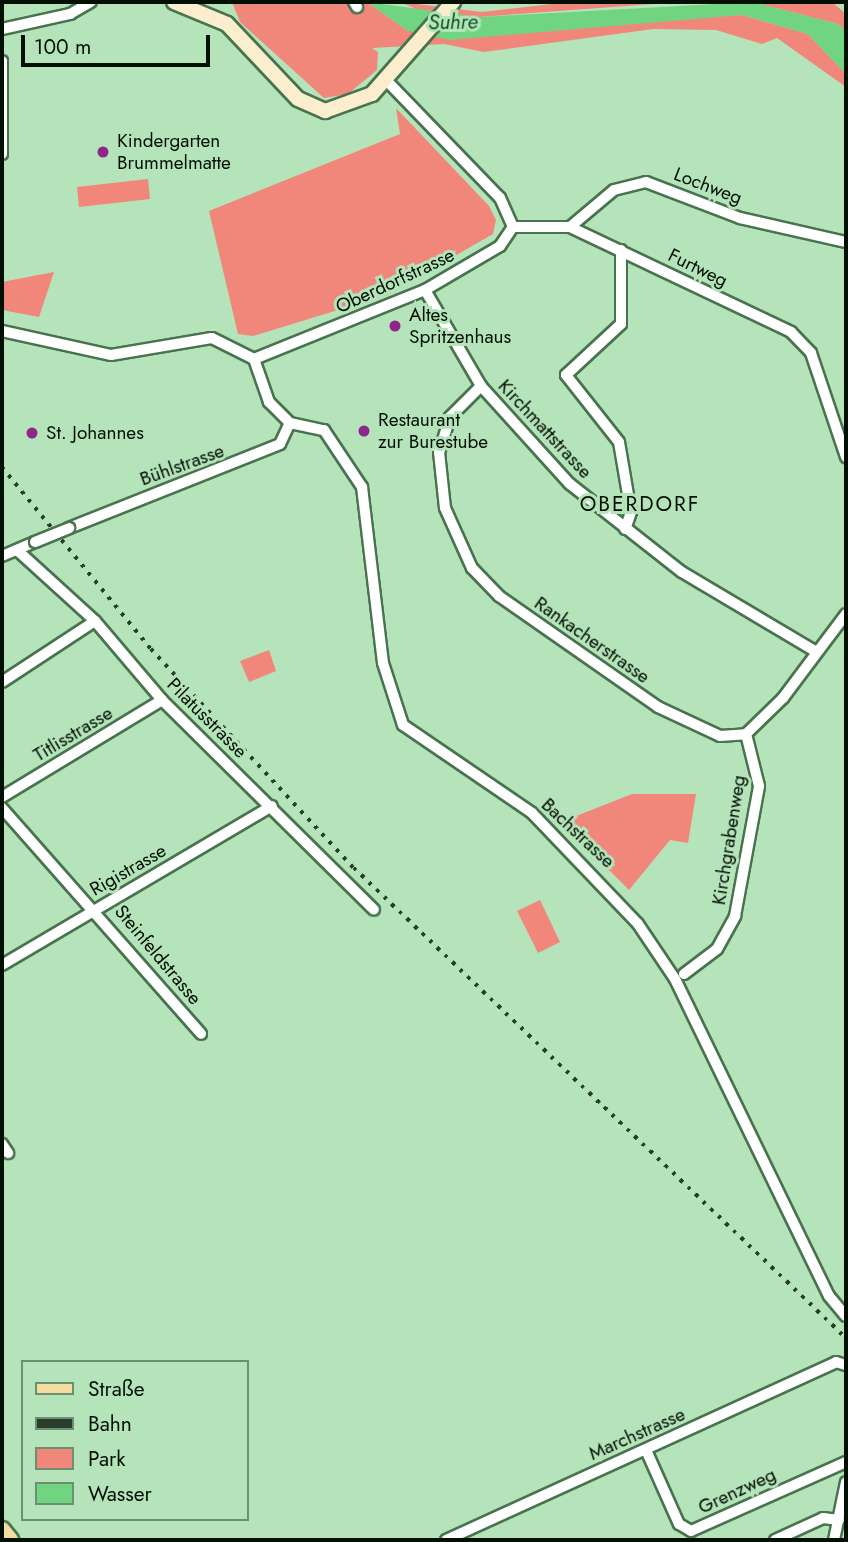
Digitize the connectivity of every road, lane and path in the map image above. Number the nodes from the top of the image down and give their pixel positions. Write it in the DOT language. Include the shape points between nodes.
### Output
graph roads {
  1 [pos="91,2"];
  2 [pos="174,2"];
  3 [pos="451,4"];
  4 [pos="2,29"];
  5 [pos="2,61"];
  6 [pos="387,81"];
  7 [pos="2,154"];
  8 [pos="513,227"];
  9 [pos="570,227"];
  10 [pos="846,242"];
  11 [pos="621,250"];
  12 [pos="425,290"];
  13 [pos="2,331"];
  14 [pos="254,359"];
  15 [pos="481,386"];
  16 [pos="290,423"];
  17 [pos="846,457"];
  18 [pos="625,529"];
  19 [pos="17,550"];
  20 [pos="2,556"];
  21 [pos="846,614"];
  22 [pos="95,621"];
  23 [pos="816,651"];
  24 [pos="2,682"];
  25 [pos="162,700"];
  26 [pos="746,734"];
  27 [pos="2,797"];
  28 [pos="272,806"];
  29 [pos="2,808"];
  30 [pos="96,908"];
  31 [pos="374,910"];
  32 [pos="2,965"];
  33 [pos="684,974"];
  34 [pos="201,1034"];
  35 [pos="846,1316"];
  36 [pos="846,1365"];
  37 [pos="646,1450"];
  38 [pos="846,1462"];
  39 [pos="846,1482"];
  40 [pos="839,1520"];
  41 [pos="2,1530"];
  42 [pos="468,1536"];
  43 [pos="10,1540"];
  44 [pos="446,1540"];
  45 [pos="775,1540"];
  46 [pos="834,1540"];
  1 -- 4 [label="street" via="71,14"];
  2 -- 6 [label="main road" via="227,24 298,99 319,110 351,107"];
  3 -- 6 [label="main road"];
  5 -- 7 [label="street"];
  6 -- 8 [label="street" via="500,198"];
  8 -- 9 [label="street, Furtweg"];
  8 -- 12 [label="street, Oberdorfstrasse" via="500,246"];
  9 -- 10 [label="street, Lochweg" via="614,190 646,182 740,218"];
  9 -- 11 [label="street, Furtweg"];
  11 -- 17 [label="street, Furtweg" via="791,332 811,353"];
  11 -- 18 [label="street" via="621,324 566,375 619,442 631,512"];
  12 -- 14 [label="street, Oberdorfstrasse"];
  12 -- 15 [label="street, Kirchmattstrasse"];
  13 -- 14 [label="street" via="111,355 212,338"];
  14 -- 16 [label="street" via="269,402"];
  15 -- 18 [label="street, Kirchmattstrasse" via="570,484"];
  15 -- 26 [label="street, Rankacherstrasse" via="450,417 439,452 445,508 472,568 549,633 658,706 719,736"];
  16 -- 19 [label="street, Bühlstrasse, bridge" via="288,435 265,453"];
  16 -- 35 [label="street, Bachstrasse" via="324,430 362,487 383,663 404,725 532,813 638,924 675,979 829,1296"];
  18 -- 23 [label="street, Kirchmattstrasse" via="708,589"];
  19 -- 20 [label="street, Bühlstrasse"];
  19 -- 22 [label="street, Pilatusstrasse"];
  21 -- 23 [label="street"];
  22 -- 24 [label="street"];
  22 -- 25 [label="street, Pilatusstrasse"];
  23 -- 26 [label="street" via="760,726"];
  25 -- 27 [label="street, Titlisstrasse"];
  25 -- 28 [label="street, Pilatusstrasse"];
  26 -- 33 [label="street, Kirchgrabenweg" via="759,786 735,916 717,948"];
  28 -- 30 [label="street, Rigistrasse"];
  28 -- 31 [label="street, Pilatusstrasse"];
  29 -- 30 [label="street, Steinfeldstrasse"];
  30 -- 32 [label="street, Rigistrasse"];
  30 -- 34 [label="street, Steinfeldstrasse"];
  36 -- 37 [label="street, Marchstrasse" via="824,1367"];
  37 -- 38 [label="street, Grenzweg" via="679,1524 691,1531"];
  37 -- 42 [label="street, Marchstrasse"];
  39 -- 40 [label="street"];
  40 -- 45 [label="street" via="823,1518"];
  40 -- 46 [label="street"];
  41 -- 43 [label="main road"];
  42 -- 44 [label="street, Marchstrasse"];
}
